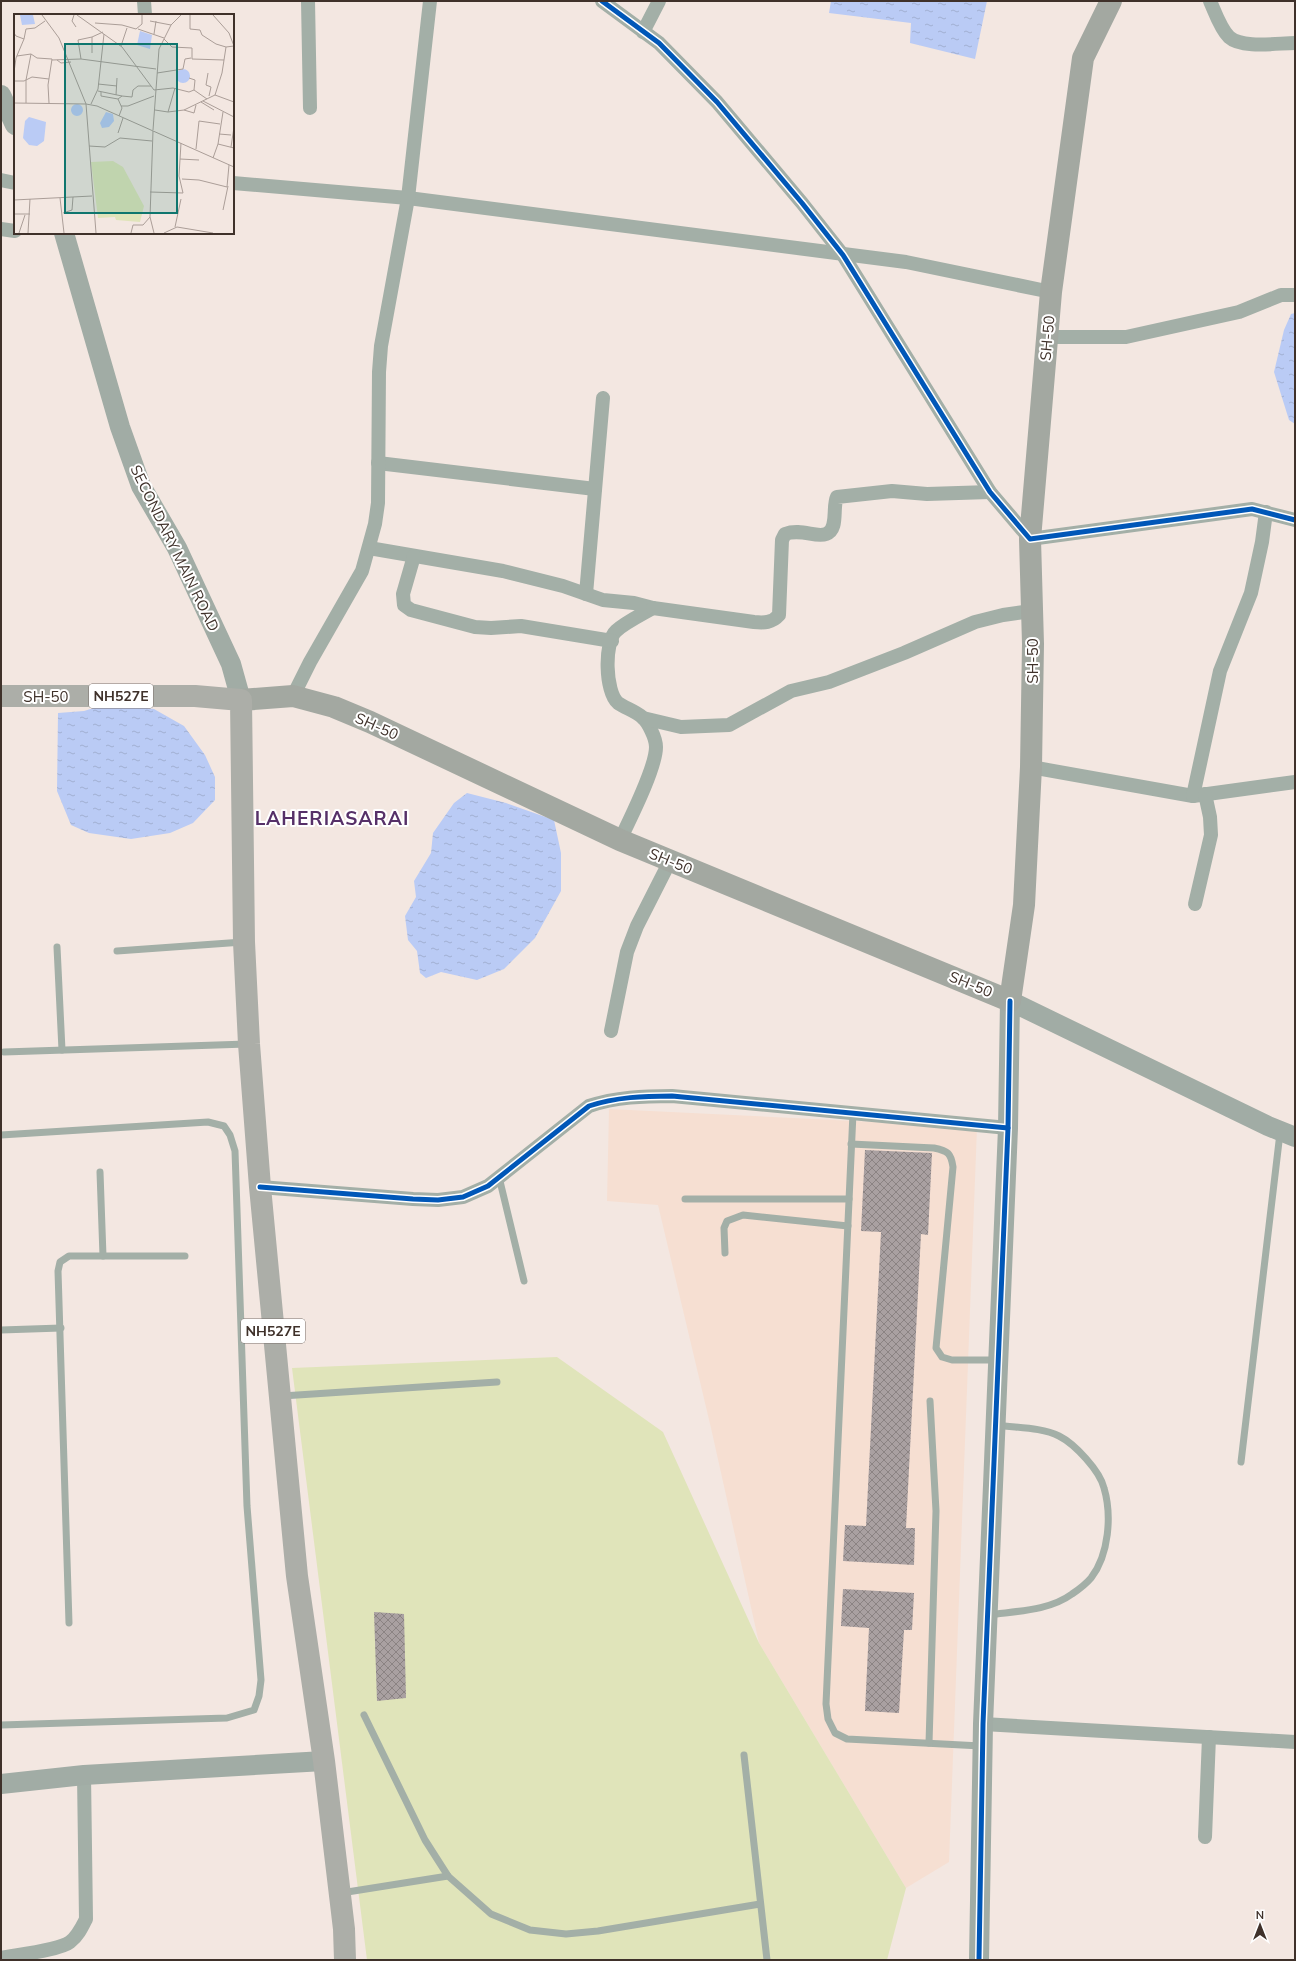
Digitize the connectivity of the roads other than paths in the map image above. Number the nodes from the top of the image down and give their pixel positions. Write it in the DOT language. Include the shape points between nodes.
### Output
graph roads {
  1 [pos="144,1"];
  2 [pos="308,1"];
  3 [pos="430,1"];
  4 [pos="602,1"];
  5 [pos="659,1"];
  6 [pos="1111,1"];
  7 [pos="1210,1"];
  8 [pos="146,14"];
  9 [pos="643,32"];
  10 [pos="1295,43"];
  11 [pos="1,94"];
  12 [pos="310,108"];
  13 [pos="14,123"];
  14 [pos="1,180"];
  15 [pos="14,183"];
  16 [pos="234,183"];
  17 [pos="408,198"];
  18 [pos="1,229"];
  19 [pos="14,231"];
  20 [pos="64,234"];
  21 [pos="843,255"];
  22 [pos="1051,292"];
  23 [pos="1295,294"];
  24 [pos="1047,337"];
  25 [pos="603,398"];
  26 [pos="378,463"];
  27 [pos="595,490"];
  28 [pos="990,492"];
  29 [pos="1266,512"];
  30 [pos="1295,520"];
  31 [pos="1030,539"];
  32 [pos="368,548"];
  33 [pos="414,556"];
  34 [pos="586,594"];
  35 [pos="653,608"];
  36 [pos="1031,611"];
  37 [pos="612,641"];
  38 [pos="1,696"];
  39 [pos="293,696"];
  40 [pos="241,700"];
  41 [pos="643,718"];
  42 [pos="1031,767"];
  43 [pos="1295,782"];
  44 [pos="1199,795"];
  45 [pos="620,840"];
  46 [pos="670,861"];
  47 [pos="1195,904"];
  48 [pos="244,942"];
  49 [pos="57,947"];
  50 [pos="117,951"];
  51 [pos="1010,1001"];
  52 [pos="611,1031"];
  53 [pos="249,1044"];
  54 [pos="62,1050"];
  55 [pos="4,1052"];
  56 [pos="853,1114"];
  57 [pos="1008,1128"];
  58 [pos="1287,1134"];
  59 [pos="1,1135"];
  60 [pos="851,1144"];
  61 [pos="100,1172"];
  62 [pos="499,1177"];
  63 [pos="260,1187"];
  64 [pos="685,1199"];
  65 [pos="849,1199"];
  66 [pos="848,1226"];
  67 [pos="725,1253"];
  68 [pos="103,1256"];
  69 [pos="185,1256"];
  70 [pos="524,1281"];
  71 [pos="61,1328"];
  72 [pos="1,1330"];
  73 [pos="997,1360"];
  74 [pos="497,1382"];
  75 [pos="280,1397"];
  76 [pos="930,1401"];
  77 [pos="995,1425"];
  78 [pos="1241,1462"];
  79 [pos="987,1616"];
  80 [pos="69,1623"];
  81 [pos="364,1715"];
  82 [pos="983,1724"];
  83 [pos="1,1725"];
  84 [pos="1209,1737"];
  85 [pos="1295,1742"];
  86 [pos="929,1743"];
  87 [pos="982,1746"];
  88 [pos="744,1755"];
  89 [pos="324,1761"];
  90 [pos="84,1775"];
  91 [pos="1,1784"];
  92 [pos="1205,1837"];
  93 [pos="448,1876"];
  94 [pos="339,1893"];
  95 [pos="760,1904"];
  96 [pos="1,1958"];
  97 [pos="345,1960"];
  98 [pos="767,1960"];
  99 [pos="978,1960"];
  1 -- 8 [label="street"];
  2 -- 12 [label="street"];
  3 -- 17 [label="street"];
  4 -- 9 [label="street"];
  5 -- 9 [label="street"];
  6 -- 22 [label="main road, SH-50" via="1083,58"];
  7 -- 10 [label="street" via="1228,36 1237,42"];
  9 -- 21 [label="street" via="659,43 717,102"];
  11 -- 13 [label="street"];
  14 -- 15 [label="street"];
  16 -- 17 [label="street"];
  17 -- 21 [label="street"];
  17 -- 26 [label="street" via="381,346"];
  18 -- 19 [label="street"];
  20 -- 40 [label="street, SECONDARY MAIN ROAD" via="120,427 139,478 181,556 231,664"];
  21 -- 22 [label="street" via="906,262"];
  21 -- 28 [label="street"];
  22 -- 24 [label="main road, SH-50"];
  23 -- 24 [label="street" via="1281,295 1239,312 1126,337"];
  24 -- 31 [label="main road, SH-50"];
  25 -- 27 [label="street"];
  26 -- 27 [label="street"];
  26 -- 32 [label="street" via="378,503"];
  27 -- 34 [label="street"];
  28 -- 31 [label="street"];
  28 -- 35 [label="street" via="927,494 892,491 837,497 834,502 833,526 825,535 794,531 785,534 782,540 779,615 774,620 765,623 754,622"];
  29 -- 30 [label="street"];
  29 -- 31 [label="street" via="1252,509 1230,511"];
  29 -- 44 [label="street" via="1251,594 1220,671"];
  31 -- 36 [label="main road, SH-50"];
  32 -- 33 [label="street"];
  32 -- 39 [label="street" via="362,571"];
  33 -- 34 [label="street" via="503,571"];
  33 -- 37 [label="street" via="404,594 404,605 411,610 475,627 521,626"];
  34 -- 35 [label="street" via="603,600"];
  35 -- 37 [label="street" via="615,631"];
  36 -- 41 [label="street" via="975,622 829,682 791,691 729,725 681,727"];
  36 -- 42 [label="main road, SH-50"];
  37 -- 41 [label="street" via="609,687 617,702"];
  38 -- 40 [label="highway, SH-50 / NH527E" via="195,696"];
  39 -- 40 [label="main road, SH-50"];
  39 -- 45 [label="main road, SH-50" via="334,707 370,722"];
  40 -- 48 [label="highway, NH527E"];
  41 -- 45 [label="street" via="656,746 654,760"];
  42 -- 44 [label="street"];
  42 -- 51 [label="main road, SH-50" via="1024,905"];
  43 -- 44 [label="street"];
  44 -- 47 [label="street" via="1210,817 1211,835"];
  45 -- 46 [label="main road, SH-50"];
  46 -- 51 [label="main road, SH-50"];
  46 -- 52 [label="street" via="637,926 627,952"];
  48 -- 50 [label="lane"];
  48 -- 53 [label="highway, NH527E"];
  49 -- 54 [label="lane"];
  51 -- 57 [label="street"];
  51 -- 58 [label="street"];
  53 -- 54 [label="lane"];
  53 -- 63 [label="highway, NH527E"];
  54 -- 55 [label="lane"];
  56 -- 57 [label="street"];
  56 -- 60 [label="lane"];
  56 -- 62 [label="street" via="672,1096 630,1097 603,1101 589,1106"];
  57 -- 73 [label="street"];
  58 -- 78 [label="lane"];
  59 -- 83 [label="lane" via="208,1122 224,1126 230,1135 235,1151 247,1506 261,1680 254,1710 227,1718"];
  60 -- 65 [label="lane"];
  60 -- 73 [label="lane" via="934,1148 946,1151 952,1157 954,1167 936,1348 942,1357 952,1360"];
  61 -- 68 [label="lane"];
  62 -- 63 [label="street" via="488,1186 463,1197 438,1200"];
  62 -- 70 [label="lane"];
  63 -- 75 [label="highway, NH527E"];
  64 -- 65 [label="lane"];
  65 -- 66 [label="lane"];
  66 -- 67 [label="lane" via="742,1215 727,1221 724,1228"];
  66 -- 86 [label="lane" via="826,1704 828,1719 835,1734 847,1739"];
  68 -- 69 [label="lane"];
  68 -- 71 [label="lane" via="69,1256 60,1262 58,1271"];
  71 -- 72 [label="lane"];
  71 -- 80 [label="lane"];
  73 -- 77 [label="street"];
  74 -- 75 [label="lane"];
  75 -- 89 [label="highway, NH527E" via="297,1576"];
  76 -- 86 [label="lane" via="936,1511"];
  77 -- 79 [label="street"];
  77 -- 79 [label="lane" via="1043,1431 1073,1445 1104,1486 1107,1506 1106,1539 1100,1560 1090,1579 1072,1594 1052,1605"];
  79 -- 82 [label="street"];
  81 -- 93 [label="lane" via="425,1840"];
  82 -- 84 [label="street"];
  82 -- 87 [label="street"];
  84 -- 85 [label="street"];
  84 -- 92 [label="street"];
  86 -- 87 [label="lane"];
  87 -- 99 [label="street"];
  88 -- 95 [label="lane"];
  89 -- 90 [label="street"];
  89 -- 94 [label="highway, NH527E"];
  90 -- 91 [label="street"];
  90 -- 96 [label="street" via="86,1919 70,1942"];
  93 -- 94 [label="lane"];
  93 -- 95 [label="lane" via="491,1914 530,1930 566,1934"];
  94 -- 97 [label="highway, NH527E"];
  95 -- 98 [label="lane"];
}
